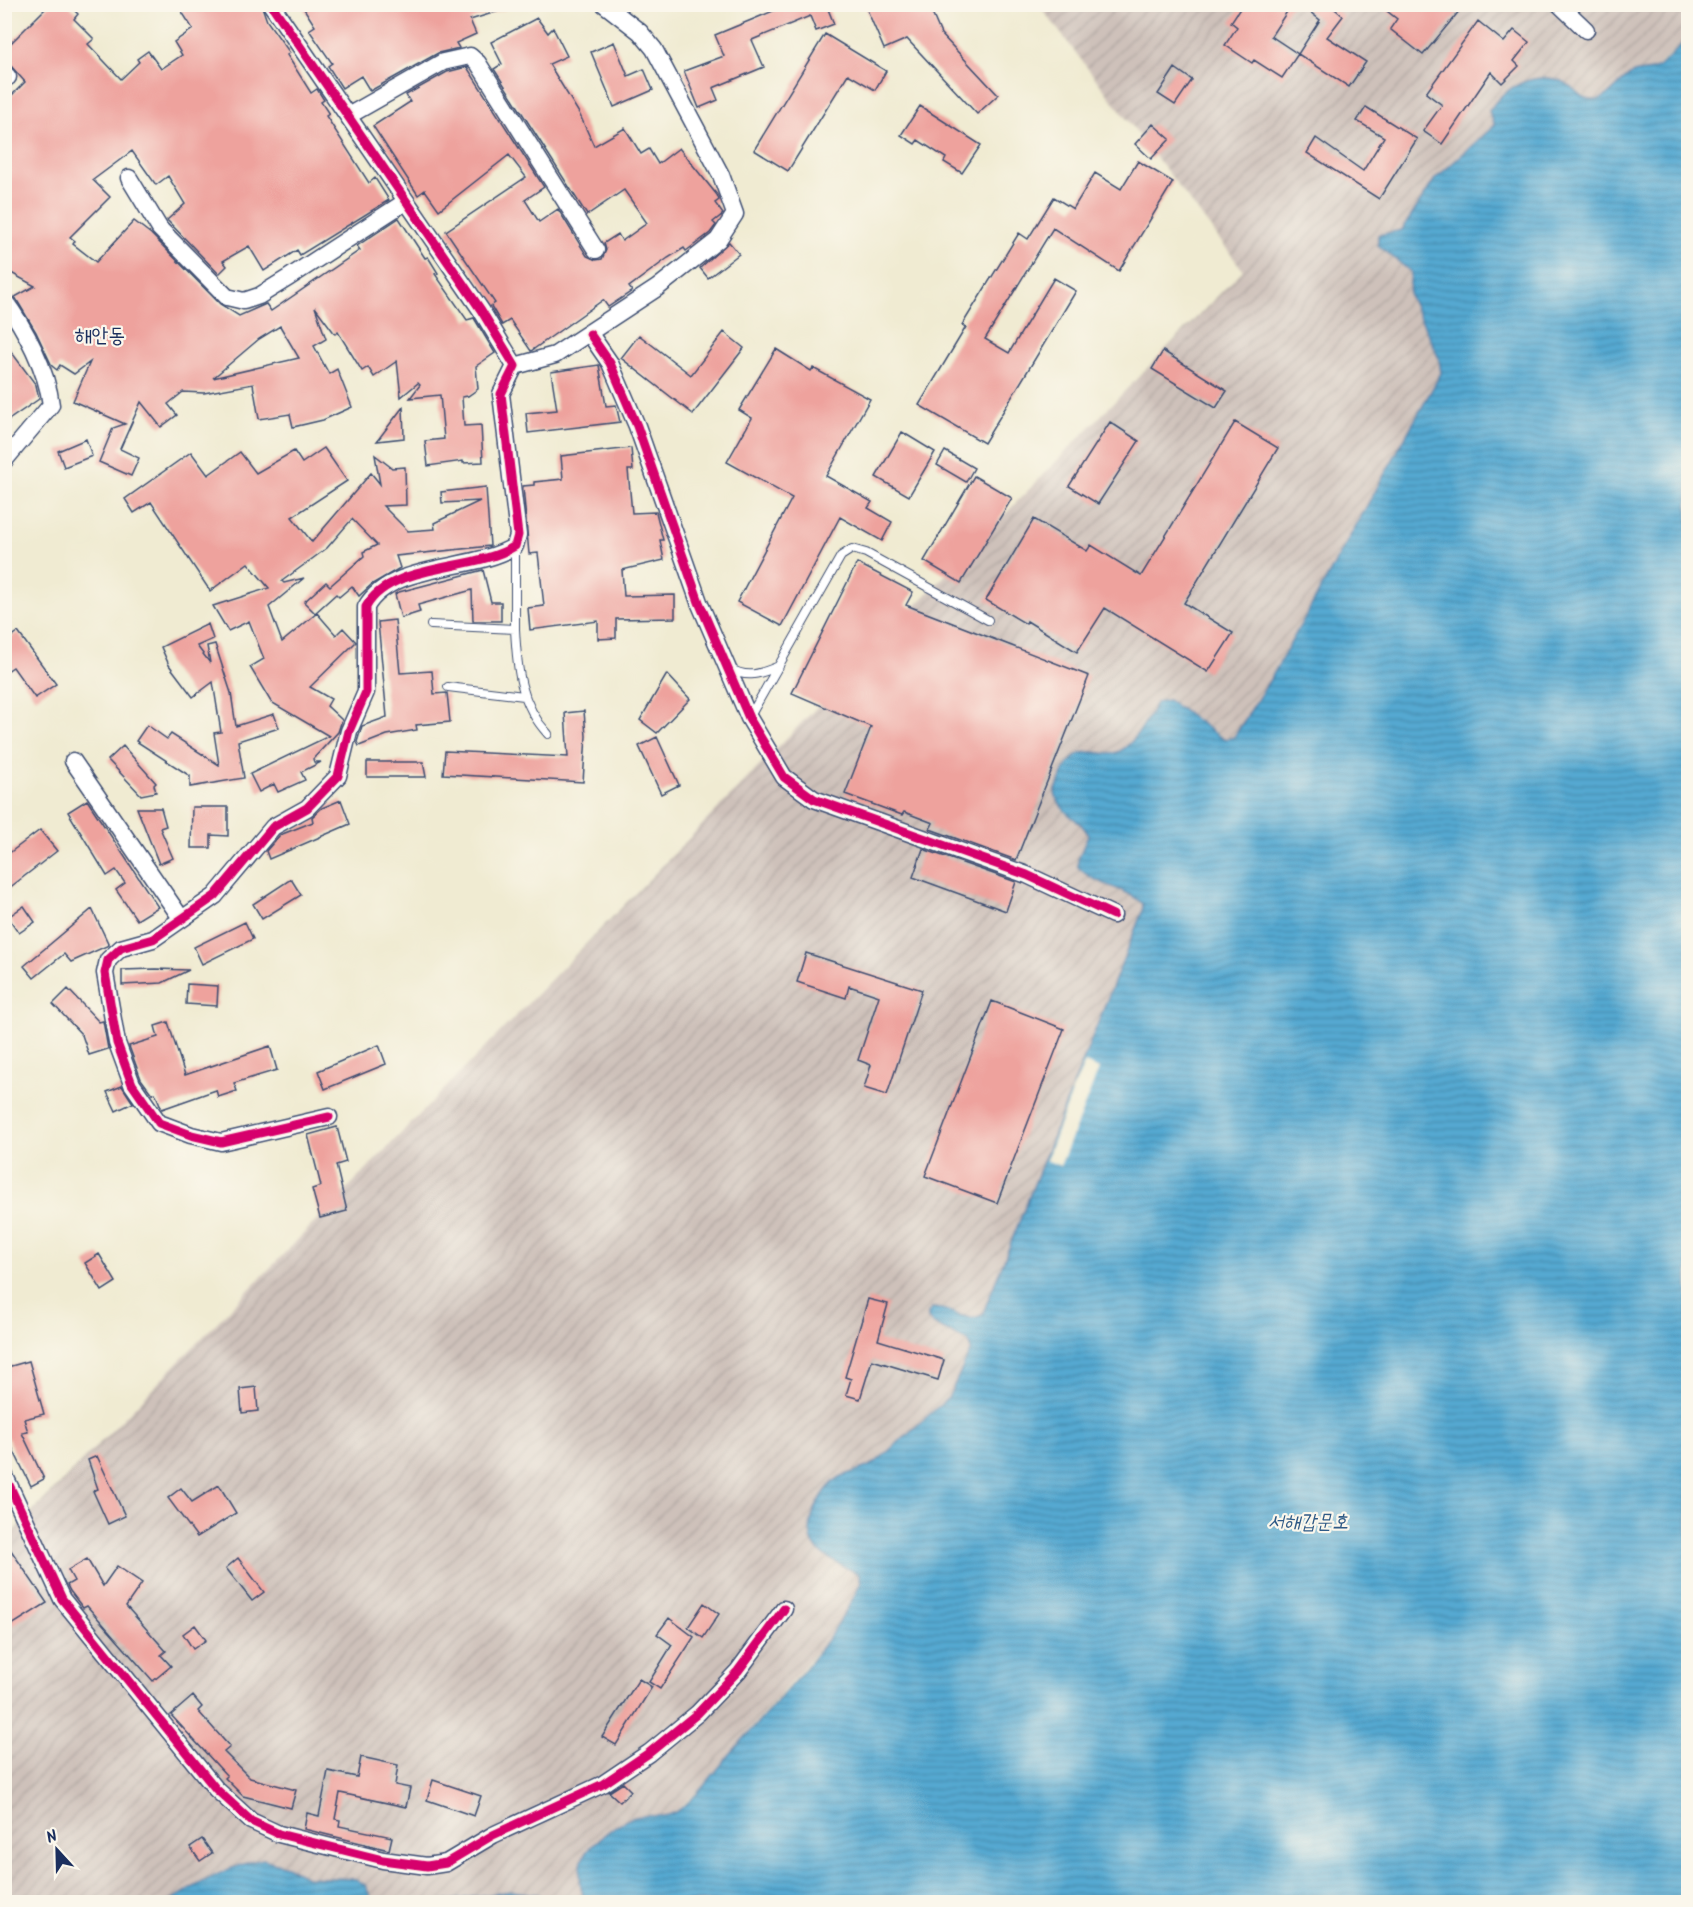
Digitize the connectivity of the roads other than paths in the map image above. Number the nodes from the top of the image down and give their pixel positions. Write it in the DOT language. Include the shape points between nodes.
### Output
graph roads {
  1 [pos="272,4"];
  2 [pos="604,4"];
  3 [pos="1559,4"];
  4 [pos="1586,30"];
  5 [pos="348,116"];
  6 [pos="129,178"];
  7 [pos="405,202"];
  8 [pos="596,250"];
  9 [pos="4,300"];
  10 [pos="590,334"];
  11 [pos="514,366"];
  12 [pos="4,461"];
  13 [pos="515,546"];
  14 [pos="988,620"];
  15 [pos="431,625"];
  16 [pos="515,629"];
  17 [pos="780,665"];
  18 [pos="726,666"];
  19 [pos="447,687"];
  20 [pos="524,696"];
  21 [pos="749,718"];
  22 [pos="548,734"];
  23 [pos="73,761"];
  24 [pos="1113,915"];
  25 [pos="181,918"];
  26 [pos="329,1117"];
  27 [pos="4,1474"];
  28 [pos="784,1609"];
  1 -- 5 [label="street"];
  2 -- 10 [label="street" via="640,32 654,49 721,175 735,214 718,240"];
  3 -- 4 [label="street"];
  5 -- 7 [label="street"];
  5 -- 8 [label="street" via="443,62 470,56"];
  6 -- 7 [label="street" via="160,229 227,297 244,301 259,296"];
  7 -- 11 [label="street" via="481,310"];
  9 -- 12 [label="street" via="22,324 50,391 51,405"];
  10 -- 11 [label="street" via="555,355"];
  10 -- 18 [label="street" via="610,363 637,426 677,543"];
  11 -- 13 [label="street" via="501,394 518,535"];
  13 -- 16 [label="lane"];
  13 -- 25 [label="street" via="462,565 397,581 372,596 366,607 366,692 349,730 338,776 307,808 273,827 215,896"];
  14 -- 17 [label="lane" via="852,549 841,556"];
  15 -- 16 [label="lane"];
  16 -- 20 [label="lane"];
  17 -- 18 [label="lane" via="759,675 740,675"];
  17 -- 21 [label="lane"];
  18 -- 21 [label="street"];
  19 -- 20 [label="lane"];
  20 -- 22 [label="lane"];
  21 -- 24 [label="street" via="784,777 814,799 1027,875"];
  23 -- 25 [label="street"];
  25 -- 26 [label="street" via="153,939 121,948 108,960 105,973 117,1042 132,1084 159,1123 221,1142"];
  27 -- 28 [label="street" via="62,1599 216,1790 251,1821 279,1834 383,1860 427,1866 446,1863 493,1835 603,1784 698,1713 738,1671"];
}
